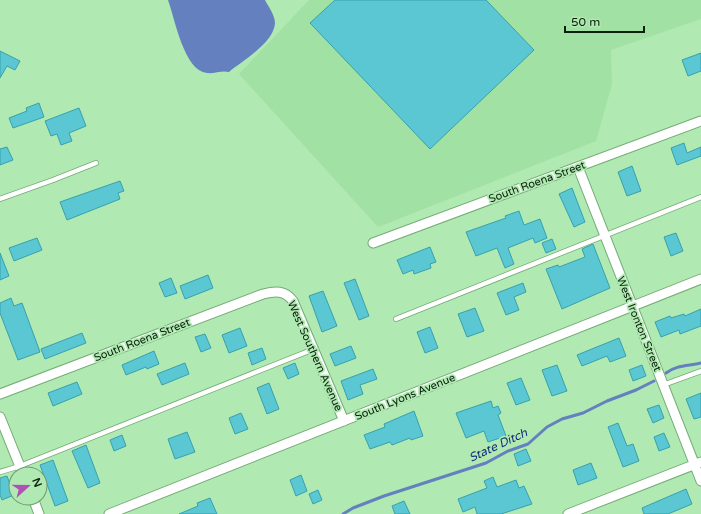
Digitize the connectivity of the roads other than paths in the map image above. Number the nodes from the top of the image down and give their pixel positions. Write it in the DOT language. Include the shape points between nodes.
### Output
graph roads {
  1 [pos="701,121"];
  2 [pos="96,162"];
  3 [pos="578,167"];
  4 [pos="701,197"];
  5 [pos="0,199"];
  6 [pos="604,236"];
  7 [pos="373,243"];
  8 [pos="701,279"];
  9 [pos="284,293"];
  10 [pos="631,306"];
  11 [pos="396,318"];
  12 [pos="314,349"];
  13 [pos="701,372"];
  14 [pos="663,385"];
  15 [pos="0,394"];
  16 [pos="0,417"];
  17 [pos="344,421"];
  18 [pos="698,463"];
  19 [pos="19,466"];
  20 [pos="31,466"];
  21 [pos="701,481"];
  22 [pos="109,514"];
  23 [pos="568,514"];
  1 -- 3 [label="street, South Roena Street"];
  2 -- 5 [label="lane"];
  3 -- 6 [label="street, West Ironton Street"];
  3 -- 7 [label="street, South Roena Street"];
  4 -- 6 [label="lane"];
  6 -- 10 [label="street, West Ironton Street"];
  6 -- 11 [label="lane"];
  8 -- 10 [label="street, South Lyons Avenue"];
  9 -- 12 [label="street, West Southern Avenue" via="293,301"];
  9 -- 15 [label="street, South Roena Street" via="263,294"];
  10 -- 14 [label="street, West Ironton Street"];
  10 -- 17 [label="street, South Lyons Avenue"];
  12 -- 17 [label="street, West Southern Avenue"];
  12 -- 20 [label="lane"];
  13 -- 14 [label="lane"];
  14 -- 18 [label="street, West Ironton Street"];
  16 -- 19 [label="street"];
  17 -- 22 [label="street, South Lyons Avenue"];
  18 -- 21 [label="street, West Ironton Street"];
  18 -- 23 [label="street"];
}
